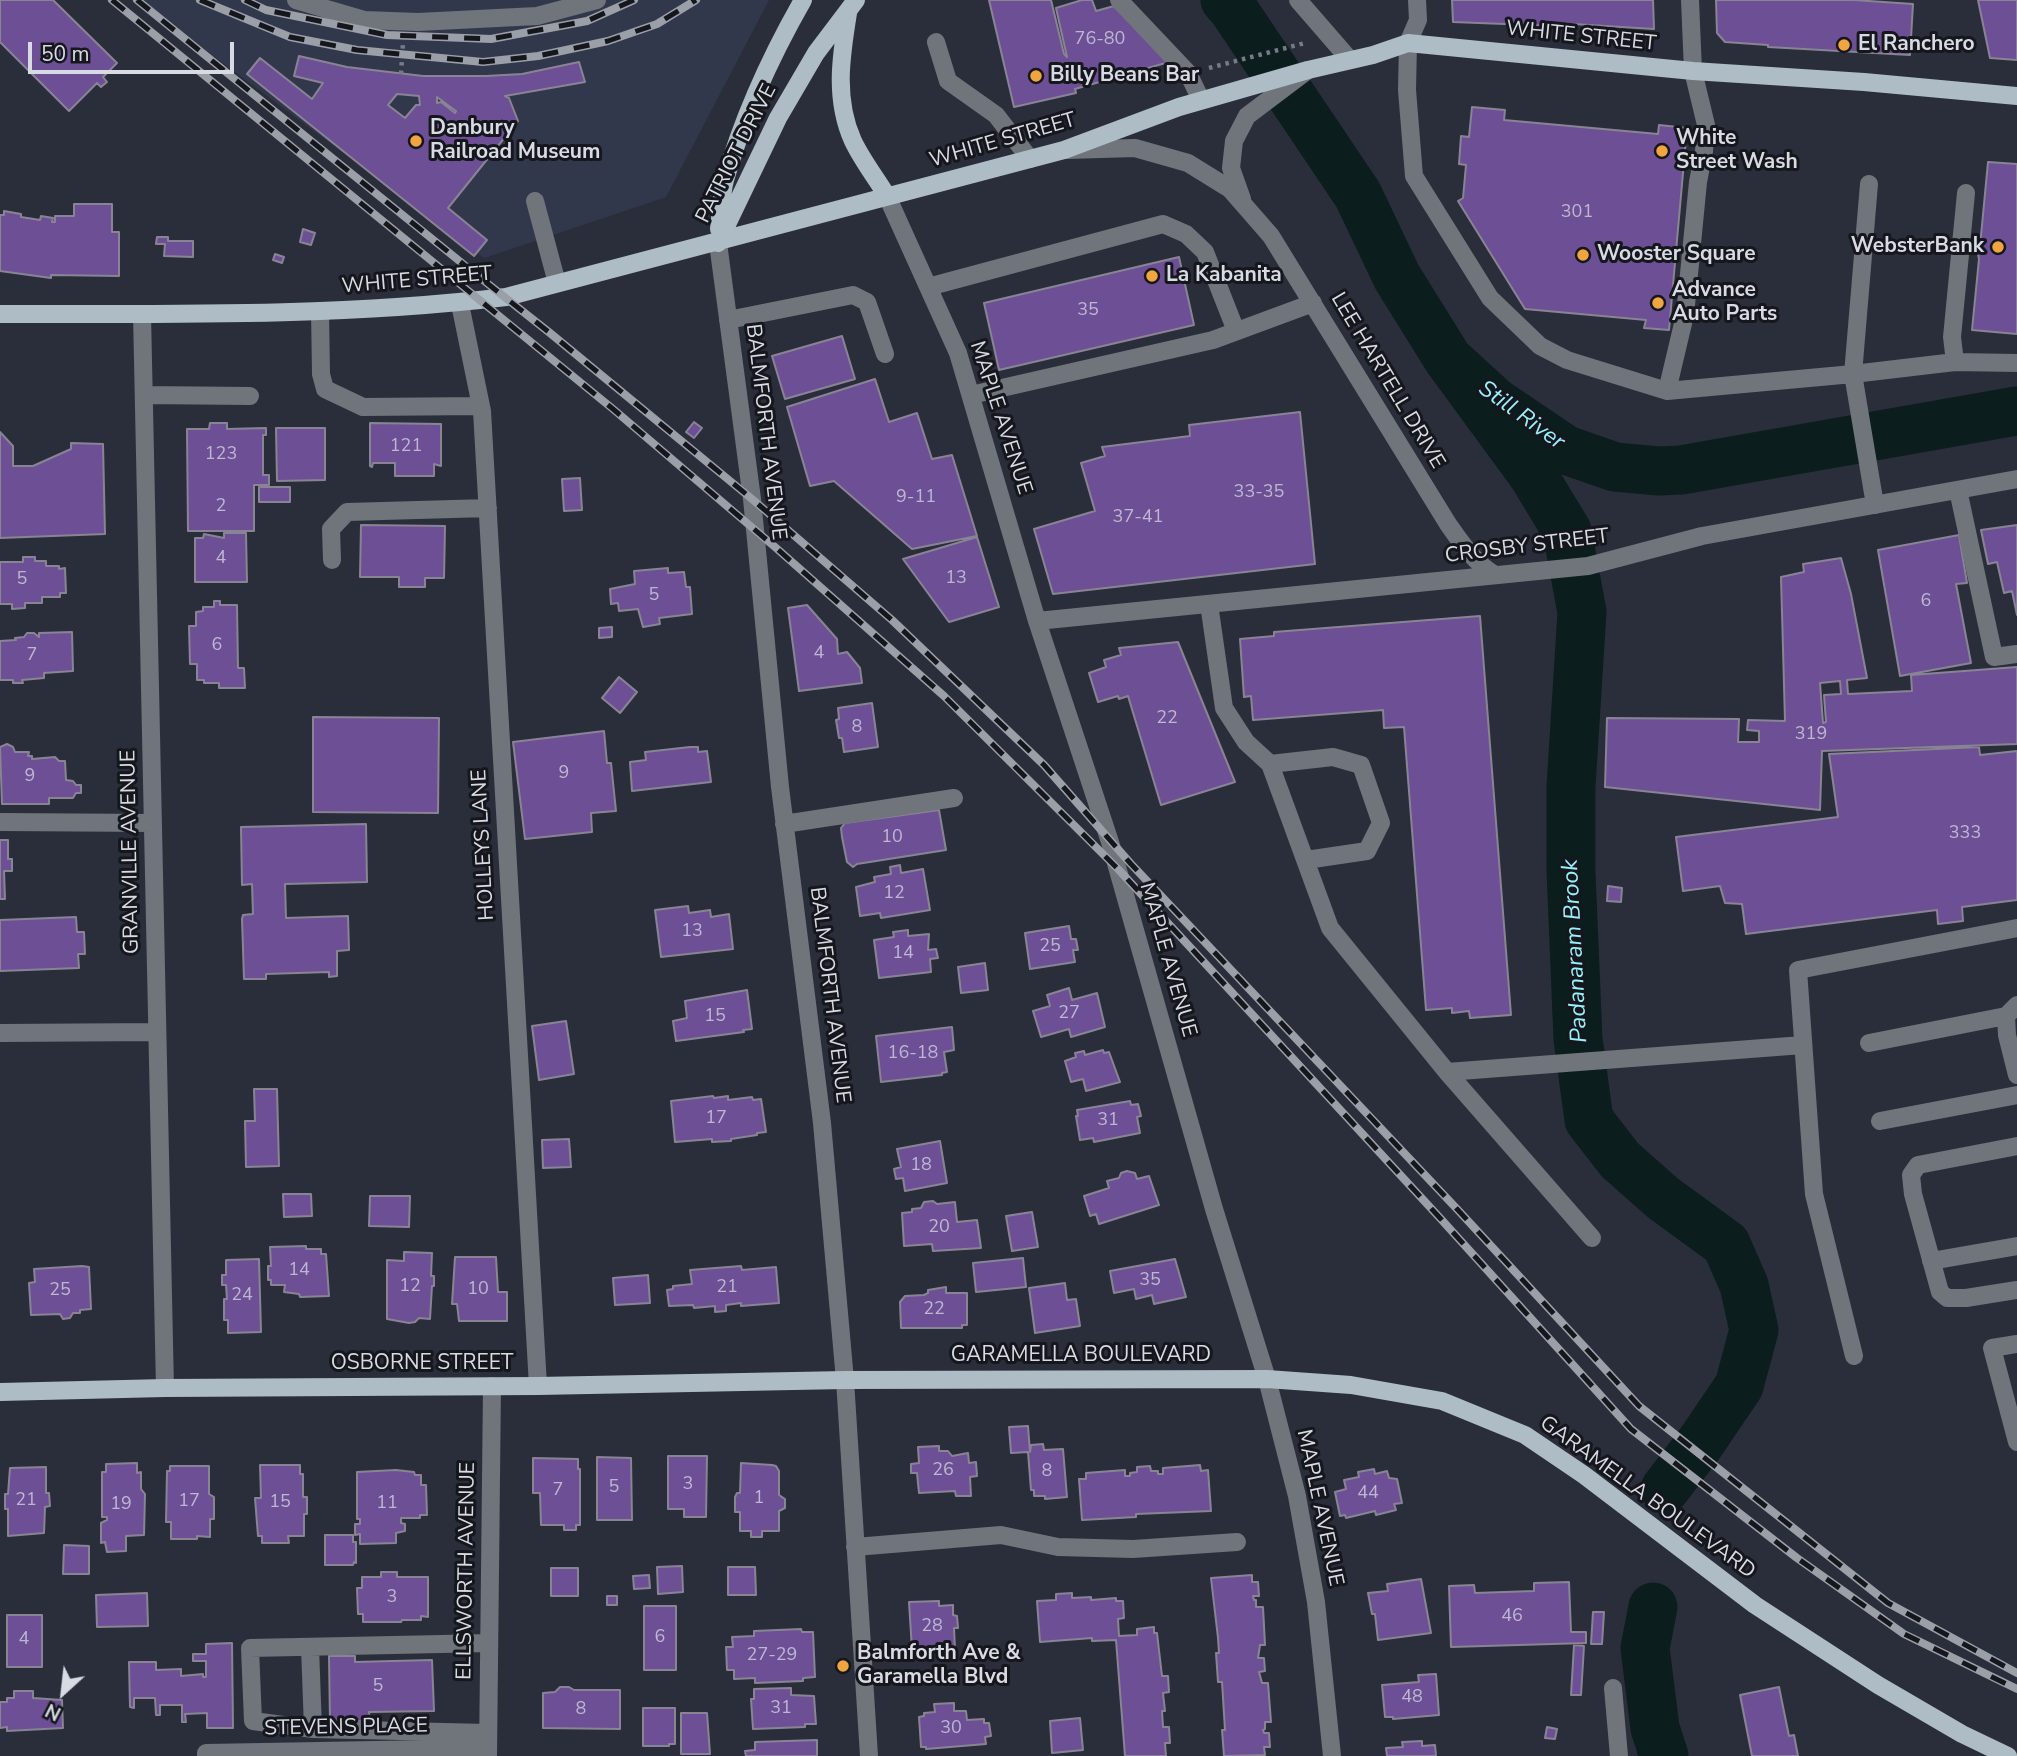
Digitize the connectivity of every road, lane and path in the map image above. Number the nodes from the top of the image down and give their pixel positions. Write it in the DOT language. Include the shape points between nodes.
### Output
graph roads {
  1 [pos="296,0"];
  2 [pos="597,0"];
  3 [pos="803,0"];
  4 [pos="1119,0"];
  5 [pos="1298,0"];
  6 [pos="1417,0"];
  7 [pos="1690,0"];
  8 [pos="852,5"];
  9 [pos="404,22"];
  10 [pos="1330,37"];
  11 [pos="936,42"];
  12 [pos="1408,43"];
  13 [pos="1350,60"];
  14 [pos="1316,68"];
  15 [pos="1198,71"];
  16 [pos="1693,71"];
  17 [pos="401,74"];
  18 [pos="2017,96"];
  19 [pos="1201,100"];
  20 [pos="1064,150"];
  21 [pos="1030,159"];
  22 [pos="1869,184"];
  23 [pos="1966,193"];
  24 [pos="887,196"];
  25 [pos="534,201"];
  26 [pos="1245,206"];
  27 [pos="718,243"];
  28 [pos="557,284"];
  29 [pos="928,287"];
  30 [pos="1313,303"];
  31 [pos="460,304"];
  32 [pos="320,311"];
  33 [pos="0,314"];
  34 [pos="142,314"];
  35 [pos="728,320"];
  36 [pos="1236,331"];
  37 [pos="886,354"];
  38 [pos="1955,362"];
  39 [pos="2017,363"];
  40 [pos="1853,374"];
  41 [pos="1667,391"];
  42 [pos="144,395"];
  43 [pos="971,395"];
  44 [pos="250,396"];
  45 [pos="481,406"];
  46 [pos="2017,479"];
  47 [pos="1958,490"];
  48 [pos="1875,505"];
  49 [pos="488,508"];
  50 [pos="332,560"];
  51 [pos="1495,575"];
  52 [pos="1209,604"];
  53 [pos="1037,621"];
  54 [pos="2017,654"];
  55 [pos="1270,764"];
  56 [pos="954,798"];
  57 [pos="0,822"];
  58 [pos="153,823"];
  59 [pos="784,824"];
  60 [pos="1306,860"];
  61 [pos="2017,928"];
  62 [pos="2011,1010"];
  63 [pos="157,1032"];
  64 [pos="0,1033"];
  65 [pos="1869,1043"];
  66 [pos="1803,1045"];
  67 [pos="1447,1072"];
  68 [pos="2017,1075"];
  69 [pos="2017,1095"];
  70 [pos="1880,1121"];
  71 [pos="2017,1146"];
  72 [pos="1592,1238"];
  73 [pos="2017,1246"];
  74 [pos="1931,1261"];
  75 [pos="2017,1290"];
  76 [pos="2017,1344"];
  77 [pos="1854,1356"];
  78 [pos="1267,1379"];
  79 [pos="845,1380"];
  80 [pos="492,1386"];
  81 [pos="538,1386"];
  82 [pos="165,1388"];
  83 [pos="0,1392"];
  84 [pos="2017,1442"];
  85 [pos="1237,1542"];
  86 [pos="855,1547"];
  87 [pos="489,1643"];
  88 [pos="310,1647"];
  89 [pos="1613,1688"];
  90 [pos="313,1729"];
  91 [pos="488,1746"];
  92 [pos="206,1755"];
  93 [pos="869,1756"];
  94 [pos="1332,1756"];
  95 [pos="1619,1756"];
  96 [pos="2008,1756"];
  1 -- 9 [label="street" via="364,20"];
  2 -- 9 [label="street" via="537,16"];
  3 -- 27 [label="main road, PATRIOT DRIVE" via="752,104 725,183"];
  4 -- 19 [label="street" via="1188,74"];
  5 -- 10 [label="street"];
  6 -- 12 [label="street" via="1418,20"];
  7 -- 16 [label="street"];
  8 -- 24 [label="main road, PATRIOT DRIVE" via="841,53 840,93 853,140"];
  8 -- 27 [label="main road, PATRIOT DRIVE" via="778,118"];
  9 -- 17 [label="path"];
  10 -- 13 [label="street"];
  10 -- 15 [label="path"];
  11 -- 21 [label="street" via="948,81 996,115"];
  12 -- 13 [label="main road, WHITE STREET"];
  12 -- 16 [label="main road, WHITE STREET"];
  12 -- 41 [label="street" via="1414,176 1490,298 1540,346 1567,360"];
  13 -- 14 [label="main road, WHITE STREET"];
  14 -- 19 [label="main road, WHITE STREET"];
  14 -- 26 [label="street, LEE HARTELL DRIVE" via="1247,116 1234,141 1231,167"];
  16 -- 18 [label="main road, WHITE STREET"];
  16 -- 41 [label="street" via="1706,125 1704,151 1685,315"];
  19 -- 20 [label="main road, WHITE STREET"];
  20 -- 21 [label="main road, WHITE STREET"];
  20 -- 26 [label="street, LEE HARTELL DRIVE" via="1135,148 1188,163 1230,190"];
  21 -- 24 [label="main road, WHITE STREET"];
  22 -- 40 [label="street"];
  23 -- 38 [label="street" via="1952,337"];
  24 -- 27 [label="main road, WHITE STREET"];
  24 -- 29 [label="street, MAPLE AVENUE"];
  25 -- 28 [label="street"];
  26 -- 30 [label="street, LEE HARTELL DRIVE" via="1271,236"];
  27 -- 28 [label="main road, WHITE STREET"];
  27 -- 35 [label="street, BALMFORTH AVENUE"];
  28 -- 31 [label="main road, WHITE STREET"];
  29 -- 36 [label="street" via="1163,224 1186,234 1205,252"];
  29 -- 43 [label="street, MAPLE AVENUE"];
  30 -- 36 [label="street"];
  30 -- 51 [label="street, LEE HARTELL DRIVE" via="1448,524 1469,554"];
  31 -- 32 [label="main road, WHITE STREET"];
  31 -- 45 [label="street, HOLLEYS LANE"];
  32 -- 34 [label="main road, WHITE STREET"];
  32 -- 45 [label="street" via="321,374 326,389 362,407"];
  33 -- 34 [label="main road, WHITE STREET"];
  34 -- 42 [label="street, GRANVILLE AVENUE"];
  35 -- 37 [label="street" via="853,295 867,302"];
  35 -- 59 [label="street, BALMFORTH AVENUE" via="752,499"];
  36 -- 43 [label="street"];
  38 -- 39 [label="street"];
  38 -- 40 [label="street"];
  40 -- 41 [label="street"];
  40 -- 48 [label="street"];
  42 -- 44 [label="street"];
  42 -- 58 [label="street, GRANVILLE AVENUE"];
  43 -- 53 [label="street, MAPLE AVENUE"];
  45 -- 49 [label="street, HOLLEYS LANE"];
  46 -- 47 [label="street, CROSBY STREET"];
  47 -- 48 [label="street, CROSBY STREET"];
  47 -- 54 [label="street" via="1994,657"];
  48 -- 51 [label="street, CROSBY STREET" via="1702,536 1588,566"];
  49 -- 50 [label="street" via="347,512 331,529"];
  49 -- 81 [label="street, HOLLEYS LANE"];
  51 -- 52 [label="street, CROSBY STREET"];
  52 -- 53 [label="street, CROSBY STREET"];
  52 -- 55 [label="street" via="1224,708 1246,742"];
  53 -- 78 [label="street, MAPLE AVENUE" via="1110,842"];
  55 -- 60 [label="street"];
  55 -- 60 [label="street" via="1332,757 1361,765 1381,823 1367,851"];
  56 -- 59 [label="street"];
  57 -- 58 [label="street"];
  58 -- 63 [label="street, GRANVILLE AVENUE"];
  59 -- 79 [label="street, BALMFORTH AVENUE" via="822,1123"];
  60 -- 67 [label="street" via="1330,928"];
  61 -- 66 [label="street" via="1798,971"];
  62 -- 65 [label="street"];
  62 -- 68 [label="street" via="2007,1035"];
  63 -- 64 [label="street"];
  63 -- 82 [label="street, GRANVILLE AVENUE"];
  66 -- 67 [label="street"];
  66 -- 77 [label="street" via="1814,1194"];
  67 -- 72 [label="street"];
  69 -- 70 [label="street"];
  71 -- 74 [label="street" via="1918,1166 1911,1175"];
  73 -- 74 [label="street"];
  74 -- 75 [label="street" via="1940,1292 1947,1298"];
  76 -- 84 [label="street" via="1992,1348"];
  78 -- 79 [label="main road, GARAMELLA BOULEVARD"];
  78 -- 94 [label="street, MAPLE AVENUE" via="1297,1496 1314,1589"];
  78 -- 96 [label="main road, GARAMELLA BOULEVARD" via="1351,1385 1442,1401 1525,1435 1755,1605 1878,1685"];
  79 -- 81 [label="main road, OSBORNE STREET"];
  79 -- 86 [label="street, BALMFORTH AVENUE"];
  80 -- 81 [label="main road, OSBORNE STREET"];
  80 -- 82 [label="main road, OSBORNE STREET"];
  80 -- 87 [label="street, ELLSWORTH AVENUE"];
  82 -- 83 [label="main road, OSBORNE STREET"];
  85 -- 86 [label="street" via="1133,1549 1058,1547 1001,1535"];
  86 -- 93 [label="street, BALMFORTH AVENUE"];
  87 -- 88 [label="street"];
  87 -- 91 [label="street, ELLSWORTH AVENUE"];
  88 -- 90 [label="street"];
  88 -- 90 [label="street" via="250,1648 253,1721"];
  89 -- 95 [label="street"];
  90 -- 91 [label="street"];
  91 -- 92 [label="street, STEVENS PLACE"];
}
